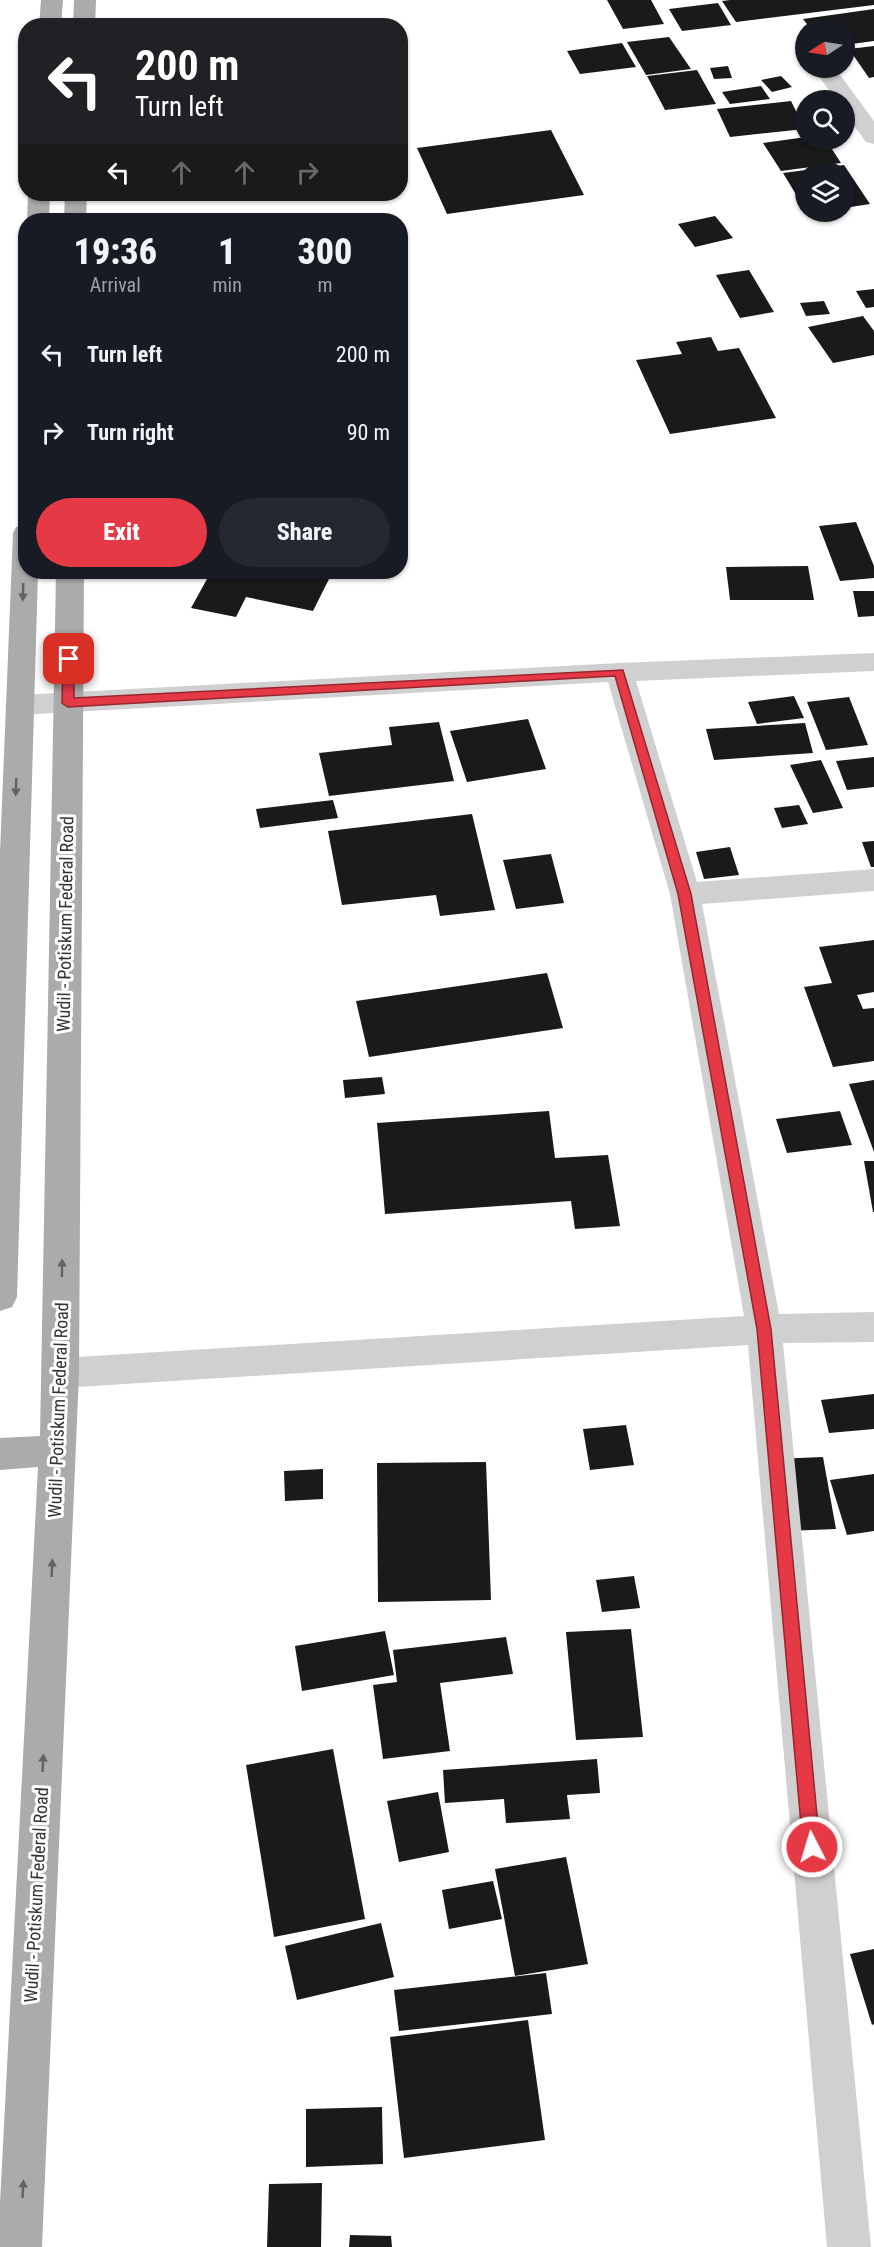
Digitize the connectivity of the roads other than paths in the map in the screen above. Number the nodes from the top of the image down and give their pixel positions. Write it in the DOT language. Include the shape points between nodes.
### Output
graph roads {
  1 [pos="52,0"];
  2 [pos="85,0"];
  3 [pos="51,18"];
  4 [pos="84,18"];
  5 [pos="831,78"];
  6 [pos="874,137"];
  7 [pos="24,579"];
  8 [pos="70,579"];
  9 [pos="874,662"];
  10 [pos="619,672"];
  11 [pos="68,703"];
  12 [pos="19,705"];
  13 [pos="874,880"];
  14 [pos="685,894"];
  15 [pos="0,1297"];
  16 [pos="874,1327"];
  17 [pos="764,1329"];
  18 [pos="61,1373"];
  19 [pos="57,1450"];
  20 [pos="0,1454"];
  21 [pos="20,2247"];
  22 [pos="849,2247"];
  1 -- 3 [label="main road"];
  2 -- 4 [label="main road"];
  5 -- 6 [label="street"];
  7 -- 12 [label="main road, one-way"];
  8 -- 11 [label="main road, Wudil - Potiskum Federal Road"];
  9 -- 10 [label="street"];
  10 -- 11 [label="street"];
  10 -- 14 [label="street"];
  11 -- 12 [label="street"];
  18 -- 11 [label="main road, Wudil - Potiskum Federal Road, one-way"];
  12 -- 15 [label="main road, one-way"];
  13 -- 14 [label="street"];
  14 -- 17 [label="street"];
  16 -- 17 [label="street"];
  17 -- 18 [label="street"];
  17 -- 22 [label="street"];
  18 -- 19 [label="main road, Wudil - Potiskum Federal Road"];
  19 -- 20 [label="main road"];
  21 -- 19 [label="main road, Wudil - Potiskum Federal Road, one-way"];
}
